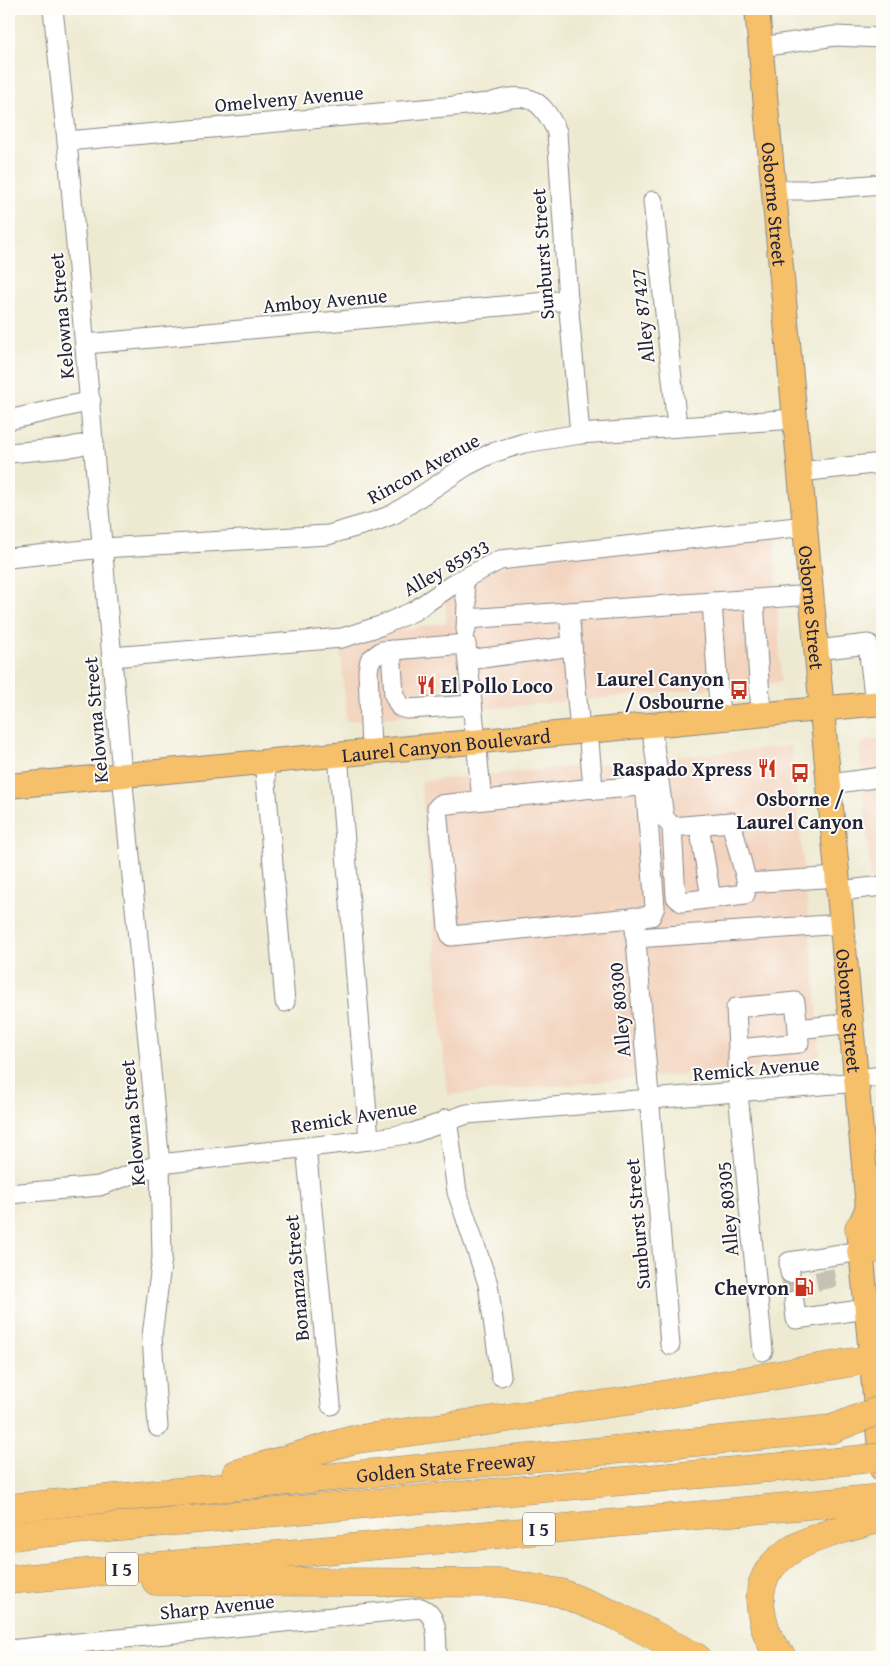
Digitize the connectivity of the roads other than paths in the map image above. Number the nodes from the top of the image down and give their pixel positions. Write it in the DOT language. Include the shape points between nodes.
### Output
graph roads {
  1 [pos="53,9"];
  2 [pos="757,9"];
  3 [pos="882,38"];
  4 [pos="761,47"];
  5 [pos="513,96"];
  6 [pos="67,141"];
  7 [pos="882,184"];
  8 [pos="774,190"];
  9 [pos="652,200"];
  10 [pos="568,300"];
  11 [pos="86,344"];
  12 [pos="90,401"];
  13 [pos="794,418"];
  14 [pos="9,420"];
  15 [pos="676,426"];
  16 [pos="580,434"];
  17 [pos="94,442"];
  18 [pos="9,453"];
  19 [pos="882,463"];
  20 [pos="800,472"];
  21 [pos="805,526"];
  22 [pos="103,548"];
  23 [pos="9,558"];
  24 [pos="462,580"];
  25 [pos="812,595"];
  26 [pos="754,599"];
  27 [pos="712,602"];
  28 [pos="569,612"];
  29 [pos="467,619"];
  30 [pos="572,646"];
  31 [pos="391,650"];
  32 [pos="817,650"];
  33 [pos="467,652"];
  34 [pos="112,657"];
  35 [pos="876,661"];
  36 [pos="879,703"];
  37 [pos="472,705"];
  38 [pos="823,708"];
  39 [pos="761,714"];
  40 [pos="720,718"];
  41 [pos="651,724"];
  42 [pos="584,731"];
  43 [pos="475,741"];
  44 [pos="371,750"];
  45 [pos="338,754"];
  46 [pos="264,760"];
  47 [pos="122,774"];
  48 [pos="882,777"];
  49 [pos="830,784"];
  50 [pos="9,786"];
  51 [pos="593,788"];
  52 [pos="482,800"];
  53 [pos="699,825"];
  54 [pos="672,827"];
  55 [pos="747,883"];
  56 [pos="839,884"];
  57 [pos="882,886"];
  58 [pos="711,898"];
  59 [pos="634,917"];
  60 [pos="843,924"];
  61 [pos="636,938"];
  62 [pos="285,1002"];
  63 [pos="852,1022"];
  64 [pos="798,1029"];
  65 [pos="738,1049"];
  66 [pos="882,1076"];
  67 [pos="857,1080"];
  68 [pos="738,1093"];
  69 [pos="649,1099"];
  70 [pos="448,1119"];
  71 [pos="369,1140"];
  72 [pos="306,1147"];
  73 [pos="160,1164"];
  74 [pos="9,1194"];
  75 [pos="874,1230"];
  76 [pos="790,1273"];
  77 [pos="794,1301"];
  78 [pos="867,1309"];
  79 [pos="670,1345"];
  80 [pos="763,1351"];
  81 [pos="871,1359"];
  82 [pos="501,1376"];
  83 [pos="331,1405"];
  84 [pos="882,1409"];
  85 [pos="882,1424"];
  86 [pos="158,1427"];
  87 [pos="832,1429"];
  88 [pos="882,1457"];
  89 [pos="882,1470"];
  90 [pos="173,1493"];
  91 [pos="882,1498"];
  92 [pos="9,1508"];
  93 [pos="882,1518"];
  94 [pos="9,1536"];
  95 [pos="9,1552"];
  96 [pos="235,1557"];
  97 [pos="9,1580"];
  98 [pos="9,1650"];
  99 [pos="437,1657"];
  100 [pos="696,1657"];
  101 [pos="782,1657"];
  1 -- 6 [label="street, Kelowna Street"];
  2 -- 4 [label="main road, Osborne Street"];
  3 -- 4 [label="street" via="835,36"];
  4 -- 8 [label="main road, Osborne Street"];
  5 -- 6 [label="street, Omelveny Avenue" via="479,104"];
  5 -- 10 [label="street, Sunburst Street" via="526,97 540,105 550,116 557,132"];
  6 -- 11 [label="street, Kelowna Street"];
  7 -- 8 [label="street"];
  8 -- 13 [label="main road, Osborne Street"];
  9 -- 15 [label="street, Alley 87427"];
  10 -- 11 [label="street, Amboy Avenue"];
  10 -- 16 [label="street, Sunburst Street"];
  11 -- 12 [label="street, Kelowna Street"];
  12 -- 14 [label="street"];
  12 -- 17 [label="street, Kelowna Street"];
  13 -- 15 [label="street, Rincon Avenue"];
  13 -- 20 [label="main road, Osborne Street"];
  15 -- 16 [label="street, Rincon Avenue"];
  16 -- 22 [label="street, Rincon Avenue" via="524,443 492,453 466,466 394,514 328,535"];
  17 -- 18 [label="street"];
  17 -- 22 [label="street, Kelowna Street"];
  19 -- 20 [label="street"];
  20 -- 21 [label="main road, Osborne Street"];
  21 -- 24 [label="street, Alley 85933" via="500,560"];
  21 -- 25 [label="main road, Osborne Street"];
  22 -- 23 [label="street, Rincon Avenue"];
  22 -- 34 [label="street, Kelowna Street"];
  24 -- 29 [label="street"];
  24 -- 34 [label="street, Alley 85933" via="414,611 342,638"];
  25 -- 26 [label="street"];
  25 -- 32 [label="main road, Osborne Street"];
  26 -- 27 [label="street"];
  26 -- 39 [label="street"];
  27 -- 28 [label="street"];
  27 -- 40 [label="street"];
  28 -- 29 [label="street"];
  28 -- 30 [label="street"];
  29 -- 33 [label="street"];
  30 -- 33 [label="street"];
  30 -- 42 [label="street"];
  31 -- 33 [label="street"];
  31 -- 37 [label="street" via="394,695 400,707"];
  31 -- 44 [label="street" via="382,651 370,660"];
  32 -- 35 [label="street" via="868,644"];
  32 -- 38 [label="main road, Osborne Street"];
  33 -- 37 [label="street"];
  34 -- 47 [label="street, Kelowna Street"];
  35 -- 36 [label="street"];
  36 -- 38 [label="main road, Laurel Canyon Boulevard"];
  37 -- 43 [label="street"];
  38 -- 39 [label="main road, Laurel Canyon Boulevard"];
  38 -- 49 [label="main road, Osborne Street"];
  39 -- 40 [label="main road, Laurel Canyon Boulevard"];
  40 -- 41 [label="main road, Laurel Canyon Boulevard"];
  41 -- 42 [label="main road, Laurel Canyon Boulevard"];
  41 -- 54 [label="street" via="664,817"];
  42 -- 43 [label="main road, Laurel Canyon Boulevard"];
  42 -- 51 [label="street"];
  43 -- 44 [label="main road, Laurel Canyon Boulevard"];
  43 -- 52 [label="street"];
  44 -- 45 [label="main road, Laurel Canyon Boulevard"];
  45 -- 46 [label="main road, Laurel Canyon Boulevard"];
  45 -- 71 [label="street"];
  46 -- 47 [label="main road, Laurel Canyon Boulevard"];
  46 -- 62 [label="street"];
  47 -- 50 [label="main road, Laurel Canyon Boulevard"];
  47 -- 73 [label="street, Kelowna Street"];
  48 -- 49 [label="street"];
  49 -- 56 [label="main road, Osborne Street"];
  51 -- 52 [label="street"];
  51 -- 59 [label="street" via="640,786 646,795 656,907 651,916"];
  52 -- 59 [label="street" via="437,808 451,936"];
  53 -- 54 [label="street"];
  53 -- 55 [label="street" via="731,822"];
  53 -- 58 [label="street"];
  54 -- 58 [label="street" via="676,897 682,902"];
  55 -- 56 [label="street"];
  55 -- 58 [label="street" via="745,894"];
  56 -- 57 [label="street"];
  56 -- 60 [label="main road, Osborne Street"];
  59 -- 61 [label="street, Alley 80300"];
  60 -- 61 [label="street"];
  60 -- 63 [label="main road, Osborne Street"];
  61 -- 69 [label="street, Alley 80300"];
  63 -- 64 [label="street"];
  63 -- 67 [label="main road, Osborne Street"];
  64 -- 65 [label="street" via="799,1043"];
  64 -- 65 [label="street, Alley 80305" via="795,1002 736,1008"];
  65 -- 68 [label="street, Alley 80305"];
  66 -- 67 [label="street, Remick Avenue"];
  67 -- 68 [label="street, Remick Avenue"];
  67 -- 75 [label="main road, Osborne Street"];
  68 -- 69 [label="street, Remick Avenue"];
  68 -- 80 [label="street, Alley 80305"];
  69 -- 70 [label="street, Remick Avenue" via="467,1114"];
  69 -- 79 [label="street, Sunburst Street"];
  70 -- 71 [label="street, Remick Avenue" via="413,1133"];
  70 -- 82 [label="street" via="457,1192 488,1284"];
  71 -- 72 [label="street, Remick Avenue"];
  72 -- 73 [label="street, Remick Avenue"];
  72 -- 83 [label="street, Bonanza Street"];
  73 -- 74 [label="street, Remick Avenue" via="99,1186"];
  73 -- 86 [label="street, Kelowna Street" via="162,1258 152,1336"];
  75 -- 76 [label="street" via="823,1264 789,1262"];
  75 -- 78 [label="main road, Osborne Street"];
  77 -- 78 [label="street" via="796,1319 830,1306"];
  78 -- 81 [label="main road, Osborne Street"];
  81 -- 89 [label="main road, Osborne Street"];
  81 -- 90 [label="highway" via="627,1401 352,1440"];
  84 -- 87 [label="highway, bridge"];
  85 -- 87 [label="highway, Golden State Freeway, bridge"];
  87 -- 90 [label="highway, Golden State Freeway"];
  88 -- 94 [label="highway, bridge"];
  90 -- 92 [label="highway, Golden State Freeway"];
  91 -- 96 [label="highway, I 5"];
  93 -- 101 [label="highway" via="812,1539 787,1551 768,1571 760,1605 764,1627 773,1648"];
  95 -- 96 [label="highway" via="205,1536"];
  96 -- 97 [label="highway, I 5"];
  97 -- 100 [label="highway" via="503,1583 561,1593 615,1615"];
  98 -- 99 [label="street, Sharp Avenue" via="422,1608 434,1619"];
}
